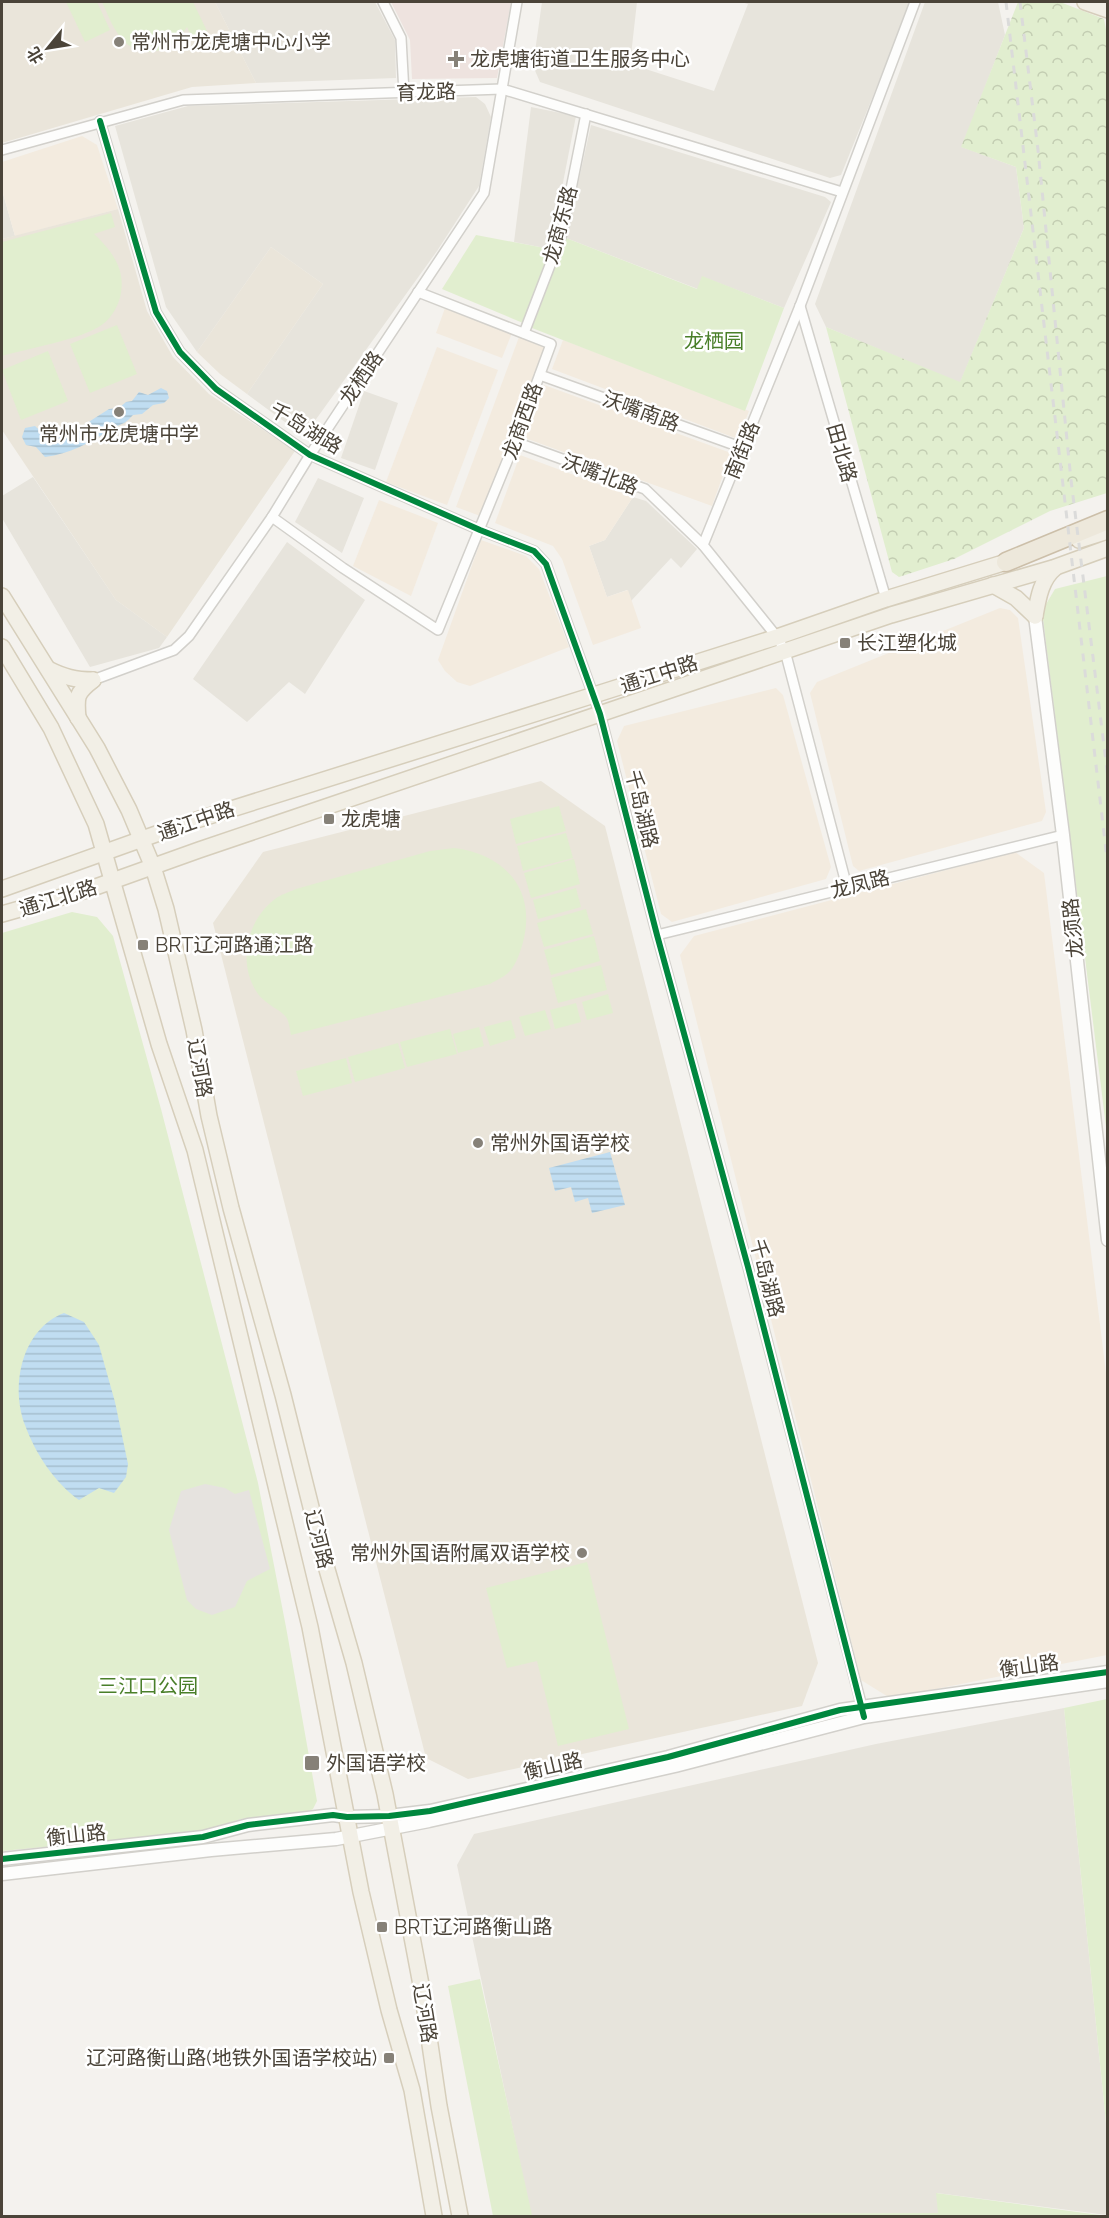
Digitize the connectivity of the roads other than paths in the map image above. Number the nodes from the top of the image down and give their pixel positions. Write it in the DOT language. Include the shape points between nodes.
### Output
graph roads {
  1 [pos="383,2"];
  2 [pos="517,2"];
  3 [pos="915,2"];
  4 [pos="1085,2"];
  5 [pos="1107,10"];
  6 [pos="502,89"];
  7 [pos="404,93"];
  8 [pos="586,114"];
  9 [pos="100,121"];
  10 [pos="2,150"];
  11 [pos="842,192"];
  12 [pos="418,292"];
  13 [pos="800,306"];
  14 [pos="524,333"];
  15 [pos="540,375"];
  16 [pos="515,442"];
  17 [pos="743,448"];
  18 [pos="310,455"];
  19 [pos="272,517"];
  20 [pos="1107,520"];
  21 [pos="480,530"];
  22 [pos="1107,531"];
  23 [pos="703,545"];
  24 [pos="1107,548"];
  25 [pos="1107,556"];
  26 [pos="1006,562"];
  27 [pos="1053,568"];
  28 [pos="993,585"];
  29 [pos="2,596"];
  30 [pos="886,599"];
  31 [pos="1035,616"];
  32 [pos="777,637"];
  33 [pos="2,647"];
  34 [pos="785,651"];
  35 [pos="46,668"];
  36 [pos="93,680"];
  37 [pos="594,695"];
  38 [pos="600,714"];
  39 [pos="78,718"];
  40 [pos="1063,835"];
  41 [pos="143,840"];
  42 [pos="106,854"];
  43 [pos="153,867"];
  44 [pos="114,880"];
  45 [pos="847,887"];
  46 [pos="2,889"];
  47 [pos="2,914"];
  48 [pos="657,935"];
  49 [pos="1107,1240"];
  50 [pos="1107,1672"];
  51 [pos="1107,1681"];
  52 [pos="863,1712"];
  53 [pos="347,1817"];
  54 [pos="390,1822"];
  55 [pos="350,1836"];
  56 [pos="2,1859"];
  57 [pos="2,1874"];
  58 [pos="434,2217"];
  59 [pos="460,2217"];
  1 -- 7 [label="street" via="401,39"];
  2 -- 6 [label="street, 龙栖路"];
  3 -- 11 [label="street, 南街路"];
  4 -- 5 [label="main road"];
  6 -- 7 [label="street, 育龙路"];
  6 -- 8 [label="street, 育龙路"];
  6 -- 12 [label="street, 龙栖路" via="484,193"];
  7 -- 9 [label="street, 育龙路" via="183,100"];
  8 -- 11 [label="street, 育龙路"];
  8 -- 14 [label="street, 龙商东路" via="562,234"];
  9 -- 10 [label="street, 育龙路"];
  9 -- 18 [label="street, 千岛湖路" via="156,312 180,352 216,389"];
  11 -- 13 [label="street, 南街路"];
  12 -- 14 [label="street, 龙商西路"];
  12 -- 18 [label="street, 龙栖路"];
  13 -- 17 [label="street, 南街路"];
  13 -- 30 [label="street, 田北路"];
  14 -- 15 [label="street, 龙商西路" via="551,344"];
  15 -- 16 [label="street, 龙商西路"];
  15 -- 17 [label="street, 沃嘴南路"];
  16 -- 21 [label="street, 龙商西路"];
  16 -- 23 [label="street, 沃嘴北路" via="645,489"];
  17 -- 23 [label="street, 南街路"];
  18 -- 19 [label="street, 龙栖路"];
  18 -- 21 [label="street, 千岛湖路"];
  19 -- 21 [label="street, 龙商西路" via="438,630"];
  19 -- 36 [label="street, 龙栖路" via="189,636 174,650"];
  20 -- 26 [label="highway"];
  21 -- 37 [label="street, 千岛湖路" via="534,551 546,564"];
  22 -- 26 [label="main road, 通江中路"];
  23 -- 32 [label="street"];
  24 -- 27 [label="main road, 通江中路"];
  25 -- 27 [label="main road"];
  26 -- 30 [label="main road, 通江中路"];
  27 -- 28 [label="main road, 通江中路"];
  27 -- 31 [label="main road" via="1040,593"];
  28 -- 31 [label="main road" via="1016,598"];
  28 -- 34 [label="main road, 通江中路"];
  29 -- 35 [label="main road"];
  30 -- 32 [label="main road, 通江中路"];
  31 -- 40 [label="street, 龙须路"];
  32 -- 34 [label="street"];
  32 -- 37 [label="main road, 通江中路"];
  33 -- 42 [label="main road" via="51,728"];
  34 -- 38 [label="main road, 通江中路"];
  34 -- 45 [label="street"];
  35 -- 36 [label="main road" via="71,679"];
  35 -- 39 [label="main road"];
  36 -- 39 [label="main road" via="76,699"];
  37 -- 38 [label="street, 千岛湖路"];
  37 -- 41 [label="main road, 通江中路"];
  38 -- 43 [label="main road, 通江中路"];
  38 -- 48 [label="street, 千岛湖路"];
  39 -- 41 [label="main road"];
  40 -- 45 [label="street, 龙凤路"];
  40 -- 49 [label="street, 龙须路"];
  41 -- 42 [label="main road, 通江中路"];
  41 -- 43 [label="main road, 辽河路"];
  42 -- 44 [label="main road, 辽河路"];
  42 -- 46 [label="main road, 通江北路"];
  43 -- 44 [label="main road, 通江中路"];
  43 -- 54 [label="main road, 辽河路" via="194,1030 231,1208 354,1663"];
  44 -- 47 [label="main road, 通江北路"];
  44 -- 53 [label="main road, 辽河路" via="159,1044 197,1161 310,1627"];
  45 -- 48 [label="street, 龙凤路"];
  48 -- 52 [label="street, 千岛湖路"];
  50 -- 52 [label="street, 衡山路"];
  51 -- 52 [label="street, 衡山路"];
  52 -- 54 [label="street, 衡山路" via="675,1766"];
  53 -- 54 [label="street, 衡山路"];
  53 -- 55 [label="main road, 辽河路"];
  53 -- 56 [label="street, 衡山路" via="333,1815 248,1825 203,1837"];
  54 -- 55 [label="street, 衡山路"];
  54 -- 59 [label="main road, 辽河路"];
  55 -- 57 [label="street, 衡山路"];
  55 -- 58 [label="main road, 辽河路" via="412,2090"];
}
